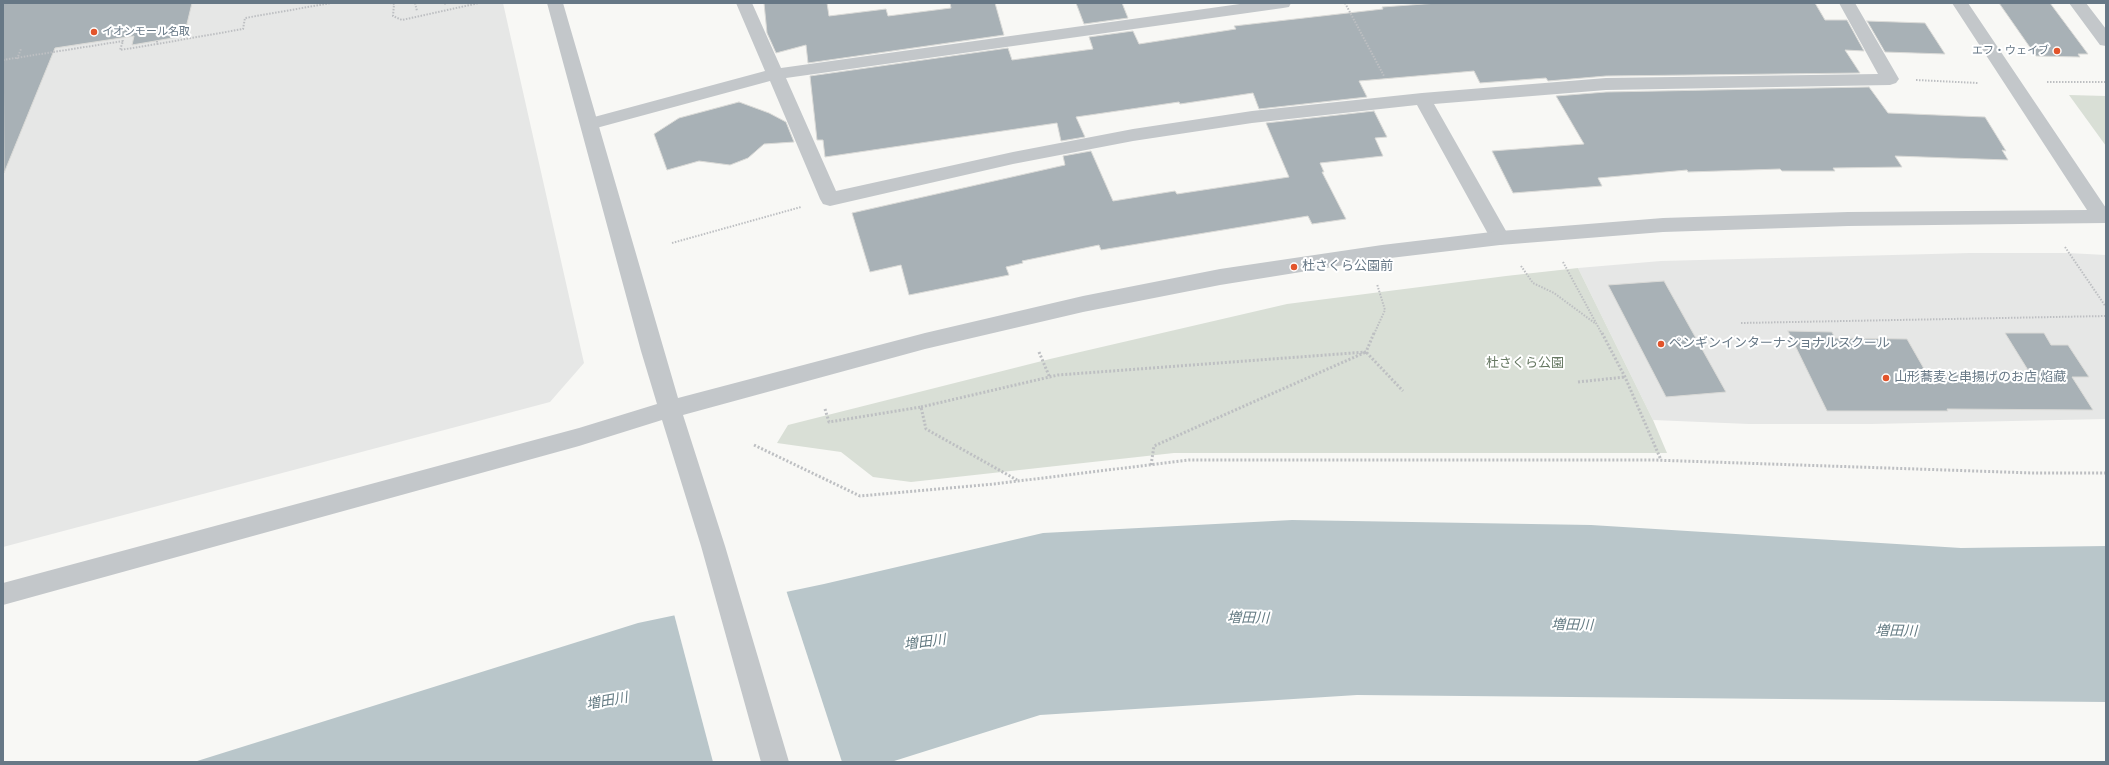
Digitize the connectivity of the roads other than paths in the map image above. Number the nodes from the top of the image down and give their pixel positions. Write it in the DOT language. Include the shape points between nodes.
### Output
graph roads {
  1 [pos="555,3"];
  2 [pos="744,3"];
  3 [pos="1283,3"];
  4 [pos="1847,3"];
  5 [pos="1960,3"];
  6 [pos="2077,3"];
  7 [pos="2106,41"];
  8 [pos="776,74"];
  9 [pos="1422,99"];
  10 [pos="589,124"];
  11 [pos="2104,217"];
  12 [pos="1500,238"];
  13 [pos="670,409"];
  14 [pos="3,594"];
  15 [pos="775,762"];
  1 -- 10 [label="street"];
  2 -- 8 [label="street"];
  3 -- 8 [label="street"];
  4 -- 9 [label="street" via="1890,79 1606,84"];
  5 -- 11 [label="street"];
  6 -- 7 [label="street"];
  8 -- 9 [label="street" via="830,199 1013,158 1133,135 1252,117"];
  8 -- 10 [label="street"];
  9 -- 12 [label="street"];
  10 -- 13 [label="street"];
  11 -- 12 [label="street" via="1698,223"];
  12 -- 13 [label="street" via="1382,252 1220,277 1083,304 925,341"];
  13 -- 14 [label="street" via="579,437"];
  13 -- 15 [label="street" via="713,546"];
}
